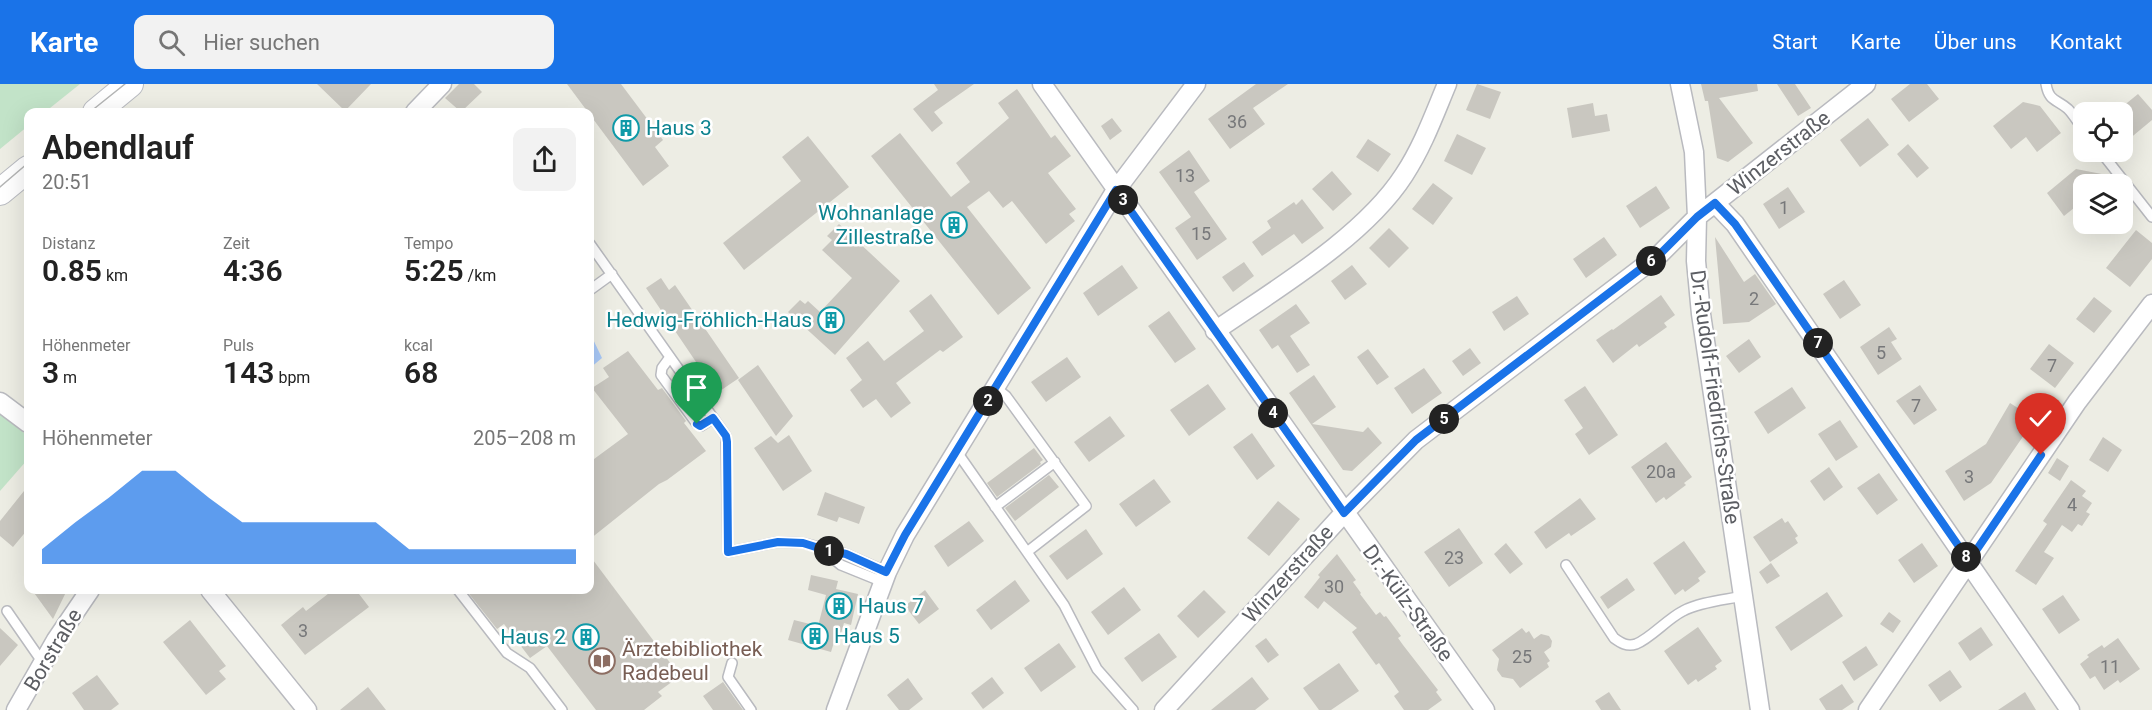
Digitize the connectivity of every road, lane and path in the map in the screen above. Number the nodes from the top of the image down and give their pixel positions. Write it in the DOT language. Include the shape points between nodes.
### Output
graph roads {
  1 [pos="130,84"];
  2 [pos="442,84"];
  3 [pos="1042,84"];
  4 [pos="1196,84"];
  5 [pos="1447,84"];
  6 [pos="1680,84"];
  7 [pos="1866,84"];
  8 [pos="2046,84"];
  9 [pos="101,108"];
  10 [pos="419,108"];
  11 [pos="2073,117"];
  12 [pos="2109,162"];
  13 [pos="24,172"];
  14 [pos="1116,190"];
  15 [pos="0,192"];
  16 [pos="1715,203"];
  17 [pos="1697,217"];
  18 [pos="2152,217"];
  19 [pos="594,249"];
  20 [pos="612,274"];
  21 [pos="594,287"];
  22 [pos="2152,304"];
  23 [pos="1215,331"];
  24 [pos="670,357"];
  25 [pos="996,388"];
  26 [pos="0,402"];
  27 [pos="713,418"];
  28 [pos="24,420"];
  29 [pos="957,452"];
  30 [pos="1055,462"];
  31 [pos="996,507"];
  32 [pos="1344,513"];
  33 [pos="1027,552"];
  34 [pos="1969,561"];
  35 [pos="1566,566"];
  36 [pos="885,577"];
  37 [pos="87,594"];
  38 [pos="213,594"];
  39 [pos="461,594"];
  40 [pos="1743,596"];
  41 [pos="7,611"];
  42 [pos="43,663"];
  43 [pos="732,663"];
  44 [pos="16,710"];
  45 [pos="307,710"];
  46 [pos="562,710"];
  47 [pos="751,710"];
  48 [pos="836,710"];
  49 [pos="1134,710"];
  50 [pos="1164,710"];
  51 [pos="1485,710"];
  52 [pos="1760,710"];
  53 [pos="1868,710"];
  54 [pos="2070,710"];
  1 -- 9 [label="main road"];
  2 -- 10 [label="street"];
  3 -- 14 [label="street, Dr.-Külz-Straße"];
  4 -- 14 [label="street"];
  5 -- 23 [label="street" via="1416,155 1378,207 1321,258"];
  6 -- 17 [label="street, Dr.-Rudolf-Friedrichs-Straße" via="1694,152"];
  7 -- 16 [label="street, Winzerstraße"];
  8 -- 11 [label="lane" via="2056,103"];
  12 -- 18 [label="lane"];
  13 -- 15 [label="main road"];
  14 -- 23 [label="street, Dr.-Külz-Straße"];
  14 -- 25 [label="street"];
  16 -- 17 [label="street, Winzerstraße"];
  16 -- 34 [label="street" via="1735,224"];
  17 -- 32 [label="street, Winzerstraße" via="1660,254 1416,440"];
  17 -- 40 [label="street, Dr.-Rudolf-Friedrichs-Straße" via="1701,314"];
  19 -- 20 [label="lane"];
  20 -- 21 [label="lane"];
  20 -- 24 [label="lane"];
  22 -- 34 [label="street" via="2077,402"];
  23 -- 32 [label="street, Dr.-Külz-Straße"];
  24 -- 27 [label="lane"];
  24 -- 27 [label="lane" via="661,375 667,384 697,424 704,425"];
  25 -- 29 [label="street"];
  25 -- 30 [label="lane"];
  26 -- 28 [label="street"];
  27 -- 36 [label="lane" via="727,442 728,552 778,542 803,543 822,549 841,565"];
  29 -- 31 [label="lane"];
  29 -- 36 [label="street" via="905,535"];
  30 -- 31 [label="lane"];
  30 -- 33 [label="lane" via="1086,506"];
  31 -- 33 [label="lane"];
  32 -- 50 [label="street, Winzerstraße"];
  32 -- 51 [label="street, Dr.-Külz-Straße"];
  33 -- 49 [label="lane" via="1064,605 1097,669"];
  34 -- 53 [label="street"];
  34 -- 54 [label="street"];
  35 -- 40 [label="lane" via="1622,644 1638,643 1682,611"];
  36 -- 48 [label="street"];
  37 -- 42 [label="street, Borstraße"];
  38 -- 45 [label="street"];
  39 -- 46 [label="lane" via="507,653 530,668"];
  40 -- 52 [label="street, Dr.-Rudolf-Friedrichs-Straße"];
  41 -- 42 [label="lane"];
  42 -- 44 [label="street, Borstraße"];
  43 -- 47 [label="lane" via="728,677"];
}
